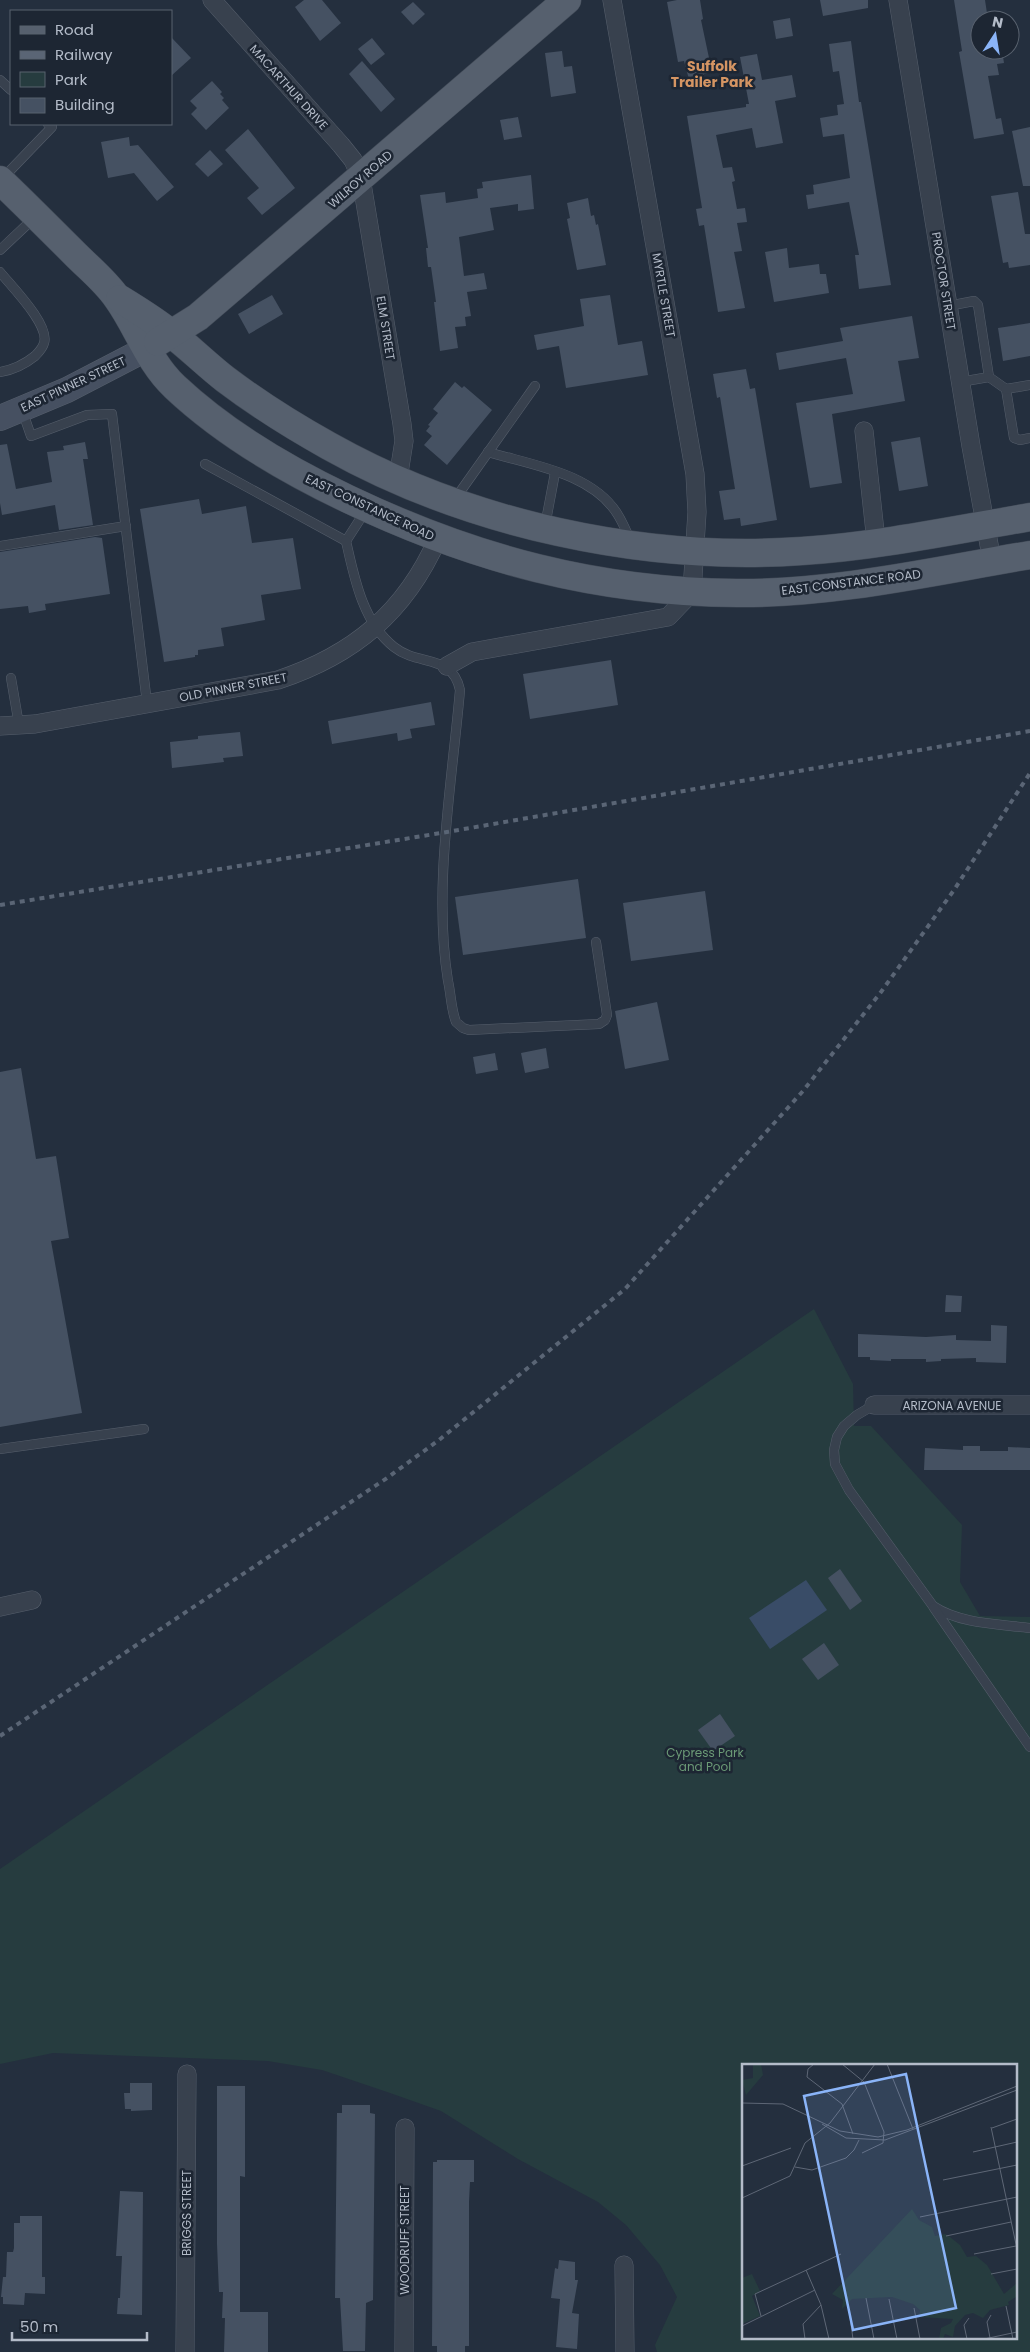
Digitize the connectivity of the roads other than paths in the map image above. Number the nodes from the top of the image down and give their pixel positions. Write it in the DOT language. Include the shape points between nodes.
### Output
graph roads {
  1 [pos="212,0"];
  2 [pos="567,0"];
  3 [pos="612,0"];
  4 [pos="898,0"];
  5 [pos="0,80"];
  6 [pos="10,89"];
  7 [pos="49,125"];
  8 [pos="361,178"];
  9 [pos="0,180"];
  10 [pos="36,216"];
  11 [pos="0,250"];
  12 [pos="0,272"];
  13 [pos="116,297"];
  14 [pos="948,306"];
  15 [pos="172,334"];
  16 [pos="146,349"];
  17 [pos="0,372"];
  18 [pos="989,376"];
  19 [pos="960,382"];
  20 [pos="1030,385"];
  21 [pos="535,386"];
  22 [pos="1006,389"];
  23 [pos="11,414"];
  24 [pos="864,431"];
  25 [pos="1030,438"];
  26 [pos="488,452"];
  27 [pos="205,464"];
  28 [pos="555,473"];
  29 [pos="398,479"];
  30 [pos="454,501"];
  31 [pos="367,508"];
  32 [pos="1030,517"];
  33 [pos="985,525"];
  34 [pos="126,526"];
  35 [pos="544,528"];
  36 [pos="438,538"];
  37 [pos="346,541"];
  38 [pos="876,541"];
  39 [pos="0,546"];
  40 [pos="634,546"];
  41 [pos="695,552"];
  42 [pos="1030,555"];
  43 [pos="992,562"];
  44 [pos="692,592"];
  45 [pos="376,627"];
  46 [pos="447,666"];
  47 [pos="11,678"];
  48 [pos="146,704"];
  49 [pos="19,725"];
  50 [pos="0,726"];
  51 [pos="596,942"];
  52 [pos="874,1405"];
  53 [pos="1030,1405"];
  54 [pos="144,1429"];
  55 [pos="0,1449"];
  56 [pos="32,1600"];
  57 [pos="933,1606"];
  58 [pos="0,1608"];
  59 [pos="1030,1628"];
  60 [pos="1030,1747"];
  61 [pos="187,2074"];
  62 [pos="404,2128"];
  63 [pos="624,2265"];
  64 [pos="185,2352"];
  65 [pos="404,2352"];
  66 [pos="625,2352"];
  1 -- 8 [label="street, MACARTHUR DRIVE" via="341,145"];
  2 -- 8 [label="main road, WILROY ROAD"];
  3 -- 41 [label="street, MYRTLE STREET" via="695,474"];
  4 -- 14 [label="street, PROCTOR STREET"];
  5 -- 6 [label="lane"];
  7 -- 9 [label="lane" via="52,127"];
  8 -- 15 [label="main road, WILROY ROAD" via="198,317"];
  8 -- 29 [label="street, ELM STREET" via="402,424 404,441"];
  9 -- 10 [label="main road, EAST CONSTANCE ROAD"];
  10 -- 11 [label="lane"];
  10 -- 13 [label="main road, EAST CONSTANCE ROAD"];
  12 -- 17 [label="lane" via="38,318 44,332 44,343 38,353 26,363"];
  13 -- 15 [label="main road, EAST CONSTANCE ROAD"];
  13 -- 16 [label="main road, EAST CONSTANCE ROAD"];
  14 -- 18 [label="lane" via="974,301 978,305"];
  14 -- 19 [label="street, PROCTOR STREET"];
  15 -- 16 [label="main road, WILROY ROAD"];
  15 -- 29 [label="main road, EAST CONSTANCE ROAD" via="225,379 279,416 330,446"];
  16 -- 23 [label="main road, EAST PINNER STREET" via="67,390"];
  16 -- 31 [label="main road, EAST CONSTANCE ROAD" via="174,387 208,416 284,465"];
  18 -- 19 [label="lane"];
  18 -- 22 [label="lane"];
  19 -- 33 [label="street, PROCTOR STREET"];
  20 -- 22 [label="lane"];
  21 -- 26 [label="lane"];
  22 -- 25 [label="lane" via="1014,438"];
  23 -- 34 [label="lane" via="31,436 87,415 112,414"];
  24 -- 38 [label="street"];
  26 -- 28 [label="lane"];
  26 -- 30 [label="lane"];
  27 -- 37 [label="lane"];
  28 -- 35 [label="lane"];
  28 -- 40 [label="lane" via="582,483 601,496 618,514"];
  29 -- 30 [label="main road, EAST CONSTANCE ROAD"];
  30 -- 35 [label="main road, EAST CONSTANCE ROAD"];
  31 -- 36 [label="main road, EAST CONSTANCE ROAD"];
  31 -- 37 [label="lane"];
  32 -- 33 [label="main road, EAST CONSTANCE ROAD"];
  33 -- 38 [label="main road, EAST CONSTANCE ROAD"];
  33 -- 43 [label="street, PROCTOR STREET"];
  34 -- 39 [label="lane"];
  34 -- 48 [label="lane"];
  35 -- 40 [label="main road, EAST CONSTANCE ROAD"];
  36 -- 44 [label="main road, EAST CONSTANCE ROAD" via="536,569 591,580"];
  36 -- 45 [label="street, OLD PINNER STREET" via="420,571"];
  37 -- 45 [label="lane" via="357,591"];
  38 -- 41 [label="main road, EAST CONSTANCE ROAD" via="803,551"];
  40 -- 41 [label="main road, EAST CONSTANCE ROAD"];
  41 -- 44 [label="street, MYRTLE STREET"];
  42 -- 43 [label="main road, EAST CONSTANCE ROAD"];
  43 -- 44 [label="main road, EAST CONSTANCE ROAD" via="819,589"];
  44 -- 46 [label="street" via="668,617 472,652"];
  45 -- 46 [label="lane" via="405,654"];
  45 -- 48 [label="street, OLD PINNER STREET" via="335,657 278,680"];
  46 -- 51 [label="lane" via="458,679 460,690 444,865 443,915 446,964 456,1022 469,1030 599,1024 607,1015"];
  47 -- 49 [label="lane"];
  48 -- 49 [label="street, OLD PINNER STREET"];
  49 -- 50 [label="street, OLD PINNER STREET"];
  52 -- 53 [label="street, ARIZONA AVENUE"];
  52 -- 57 [label="lane" via="857,1415 836,1437 835,1464 849,1490"];
  54 -- 55 [label="lane"];
  56 -- 58 [label="street"];
  57 -- 59 [label="lane" via="959,1617"];
  57 -- 60 [label="lane"];
  61 -- 64 [label="street, BRIGGS STREET"];
  62 -- 65 [label="street, WOODRUFF STREET"];
  63 -- 66 [label="street"];
}
